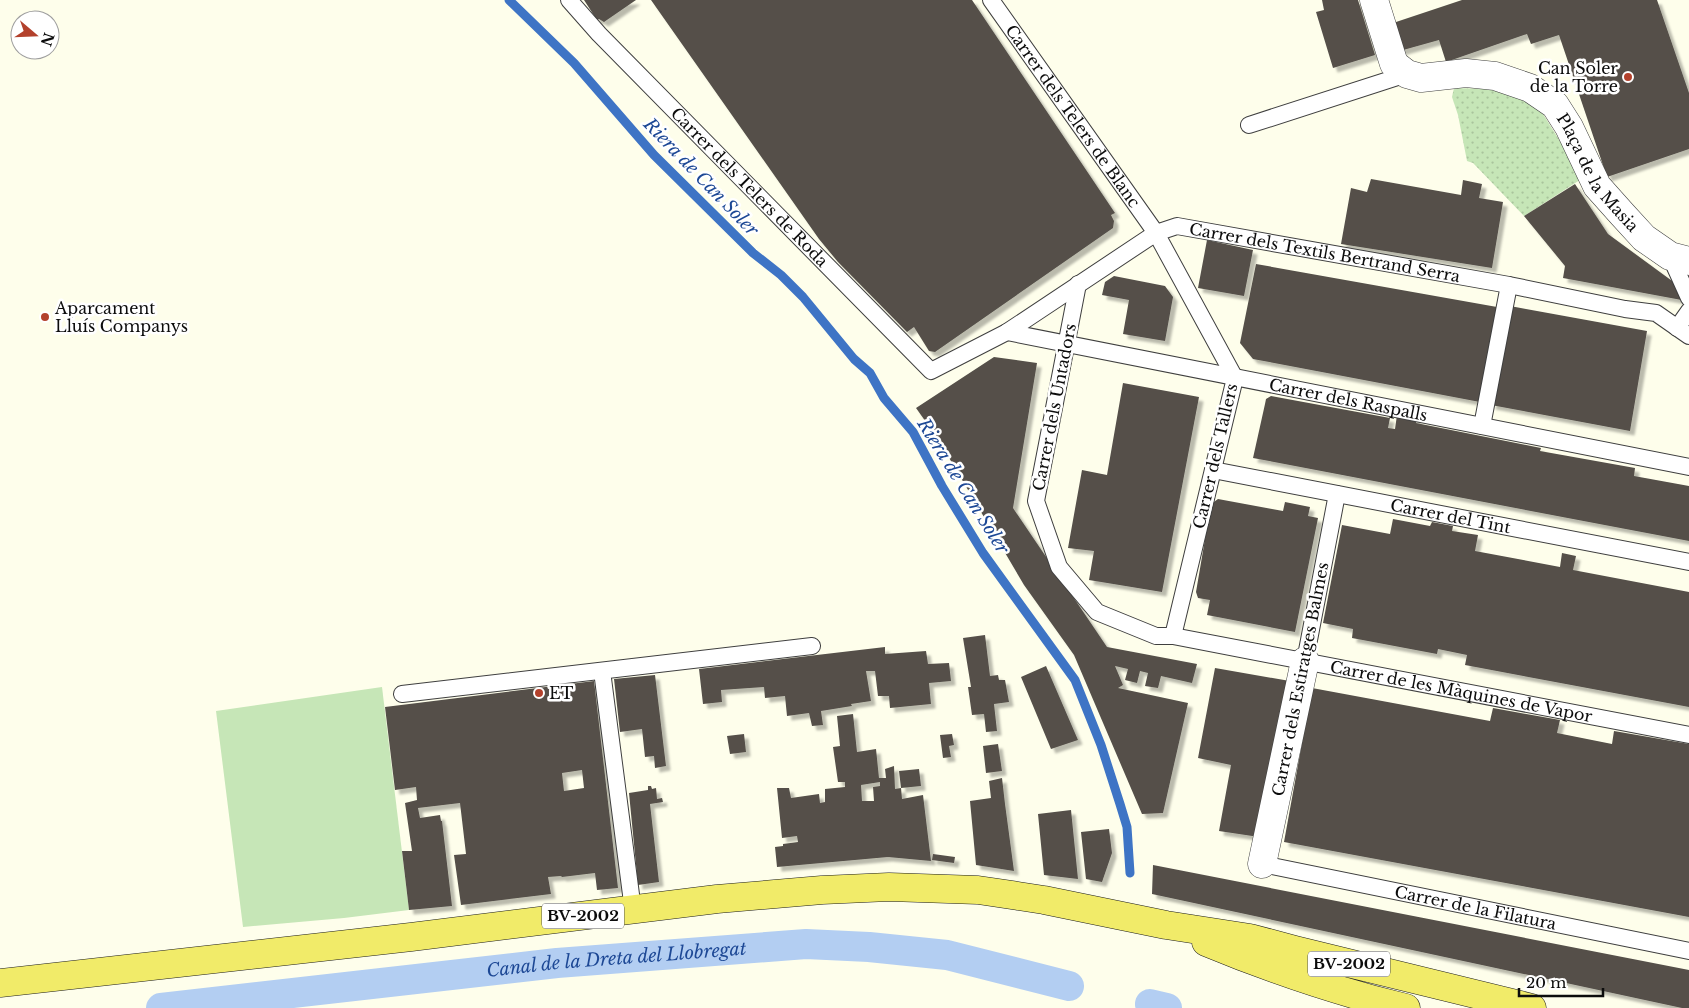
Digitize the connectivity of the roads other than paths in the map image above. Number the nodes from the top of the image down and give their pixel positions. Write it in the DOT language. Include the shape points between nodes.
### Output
graph roads {
  1 [pos="570,0"];
  2 [pos="991,0"];
  3 [pos="1374,0"];
  4 [pos="1407,74"];
  5 [pos="1249,125"];
  6 [pos="1156,233"];
  7 [pos="1679,258"];
  8 [pos="1078,284"];
  9 [pos="1508,285"];
  10 [pos="1689,298"];
  11 [pos="1689,312"];
  12 [pos="1007,332"];
  13 [pos="1683,332"];
  14 [pos="1066,344"];
  15 [pos="931,371"];
  16 [pos="1235,378"];
  17 [pos="1482,426"];
  18 [pos="1689,468"];
  19 [pos="1213,470"];
  20 [pos="1337,494"];
  21 [pos="1689,562"];
  22 [pos="1173,636"];
  23 [pos="812,646"];
  24 [pos="1305,661"];
  25 [pos="602,671"];
  26 [pos="402,694"];
  27 [pos="1689,735"];
  28 [pos="1262,864"];
  29 [pos="633,910"];
  30 [pos="1166,925"];
  31 [pos="1689,951"];
  32 [pos="0,983"];
  33 [pos="1406,1008"];
  34 [pos="1532,1008"];
  1 -- 15 [label="lane, Carrer dels Telers de Roda" via="612,48"];
  2 -- 6 [label="lane, Carrer dels Telers de Blanc"];
  3 -- 4 [label="street" via="1394,64"];
  4 -- 5 [label="lane, Plaça de la Masia"];
  4 -- 7 [label="street, Plaça de la Masia" via="1421,78 1466,73 1495,76 1530,88 1555,105 1569,126 1597,186 1644,238"];
  6 -- 8 [label="lane, Carrer dels Textils Bertrand Serra"];
  6 -- 9 [label="lane, Carrer dels Textils Bertrand Serra" via="1177,226"];
  6 -- 16 [label="lane, Carrer dels Tallers"];
  7 -- 10 [label="lane"];
  8 -- 12 [label="lane, Carrer dels Textils Bertrand Serra"];
  8 -- 14 [label="lane, Carrer dels Untadors"];
  9 -- 13 [label="lane, Carrer dels Textils Bertrand Serra" via="1656,313"];
  9 -- 17 [label="lane"];
  11 -- 13 [label="lane"];
  12 -- 14 [label="lane, Carrer dels Raspalls"];
  12 -- 15 [label="lane, Carrer dels Textils Bertrand Serra"];
  14 -- 16 [label="lane, Carrer dels Raspalls"];
  14 -- 22 [label="lane, Carrer dels Untadors" via="1036,502 1060,567 1097,612 1156,636"];
  16 -- 17 [label="lane, Carrer dels Raspalls"];
  16 -- 19 [label="lane, Carrer dels Tallers"];
  17 -- 18 [label="lane, Carrer dels Raspalls"];
  19 -- 20 [label="lane, Carrer del Tint"];
  19 -- 22 [label="lane, Carrer dels Tallers"];
  20 -- 21 [label="lane, Carrer del Tint"];
  20 -- 24 [label="lane, Carrer dels Estiratges Balmes"];
  22 -- 24 [label="lane, Carrer de les Màquines de Vapor"];
  23 -- 25 [label="lane"];
  24 -- 27 [label="lane, Carrer de les Màquines de Vapor"];
  24 -- 28 [label="street, Carrer dels Estiratges Balmes"];
  25 -- 26 [label="lane"];
  25 -- 29 [label="lane"];
  28 -- 31 [label="lane, Carrer de la Filatura"];
  29 -- 30 [label="main road, BV-2002" via="822,890 899,887 978,890"];
  29 -- 32 [label="main road, BV-2002"];
  30 -- 33 [label="main road, BV-2002" via="1249,960"];
  30 -- 34 [label="main road, BV-2002" via="1250,938"];
}
